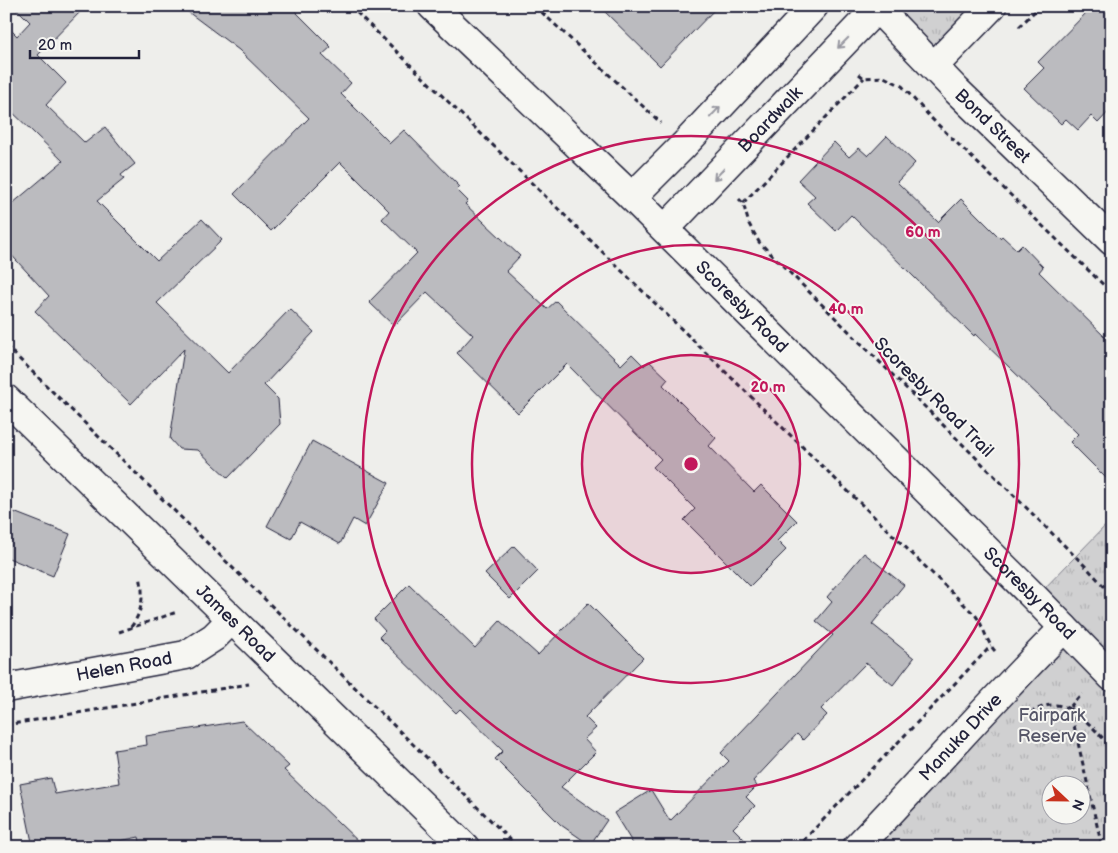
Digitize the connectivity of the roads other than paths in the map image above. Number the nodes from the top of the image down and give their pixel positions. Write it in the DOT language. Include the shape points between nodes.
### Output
graph roads {
  1 [pos="432,6"];
  2 [pos="814,6"];
  3 [pos="992,6"];
  4 [pos="876,7"];
  5 [pos="934,66"];
  6 [pos="632,197"];
  7 [pos="664,229"];
  8 [pos="1112,241"];
  9 [pos="6,399"];
  10 [pos="231,620"];
  11 [pos="1064,628"];
  12 [pos="1112,677"];
  13 [pos="6,688"];
  14 [pos="465,847"];
  15 [pos="857,847"];
  1 -- 6 [label="street, Scoresby Road"];
  6 -- 2 [label="street, one-way"];
  3 -- 5 [label="street"];
  4 -- 5 [label="street, Bond Street"];
  4 -- 7 [label="street, Boardwalk, one-way"];
  5 -- 8 [label="street, Bond Street"];
  6 -- 7 [label="street, Scoresby Road"];
  7 -- 11 [label="street, Scoresby Road"];
  9 -- 10 [label="street, James Road"];
  10 -- 13 [label="street, Helen Road" via="214,637 182,656"];
  10 -- 14 [label="street, James Road"];
  11 -- 12 [label="street, Scoresby Road"];
  11 -- 15 [label="street, Manuka Drive"];
}
